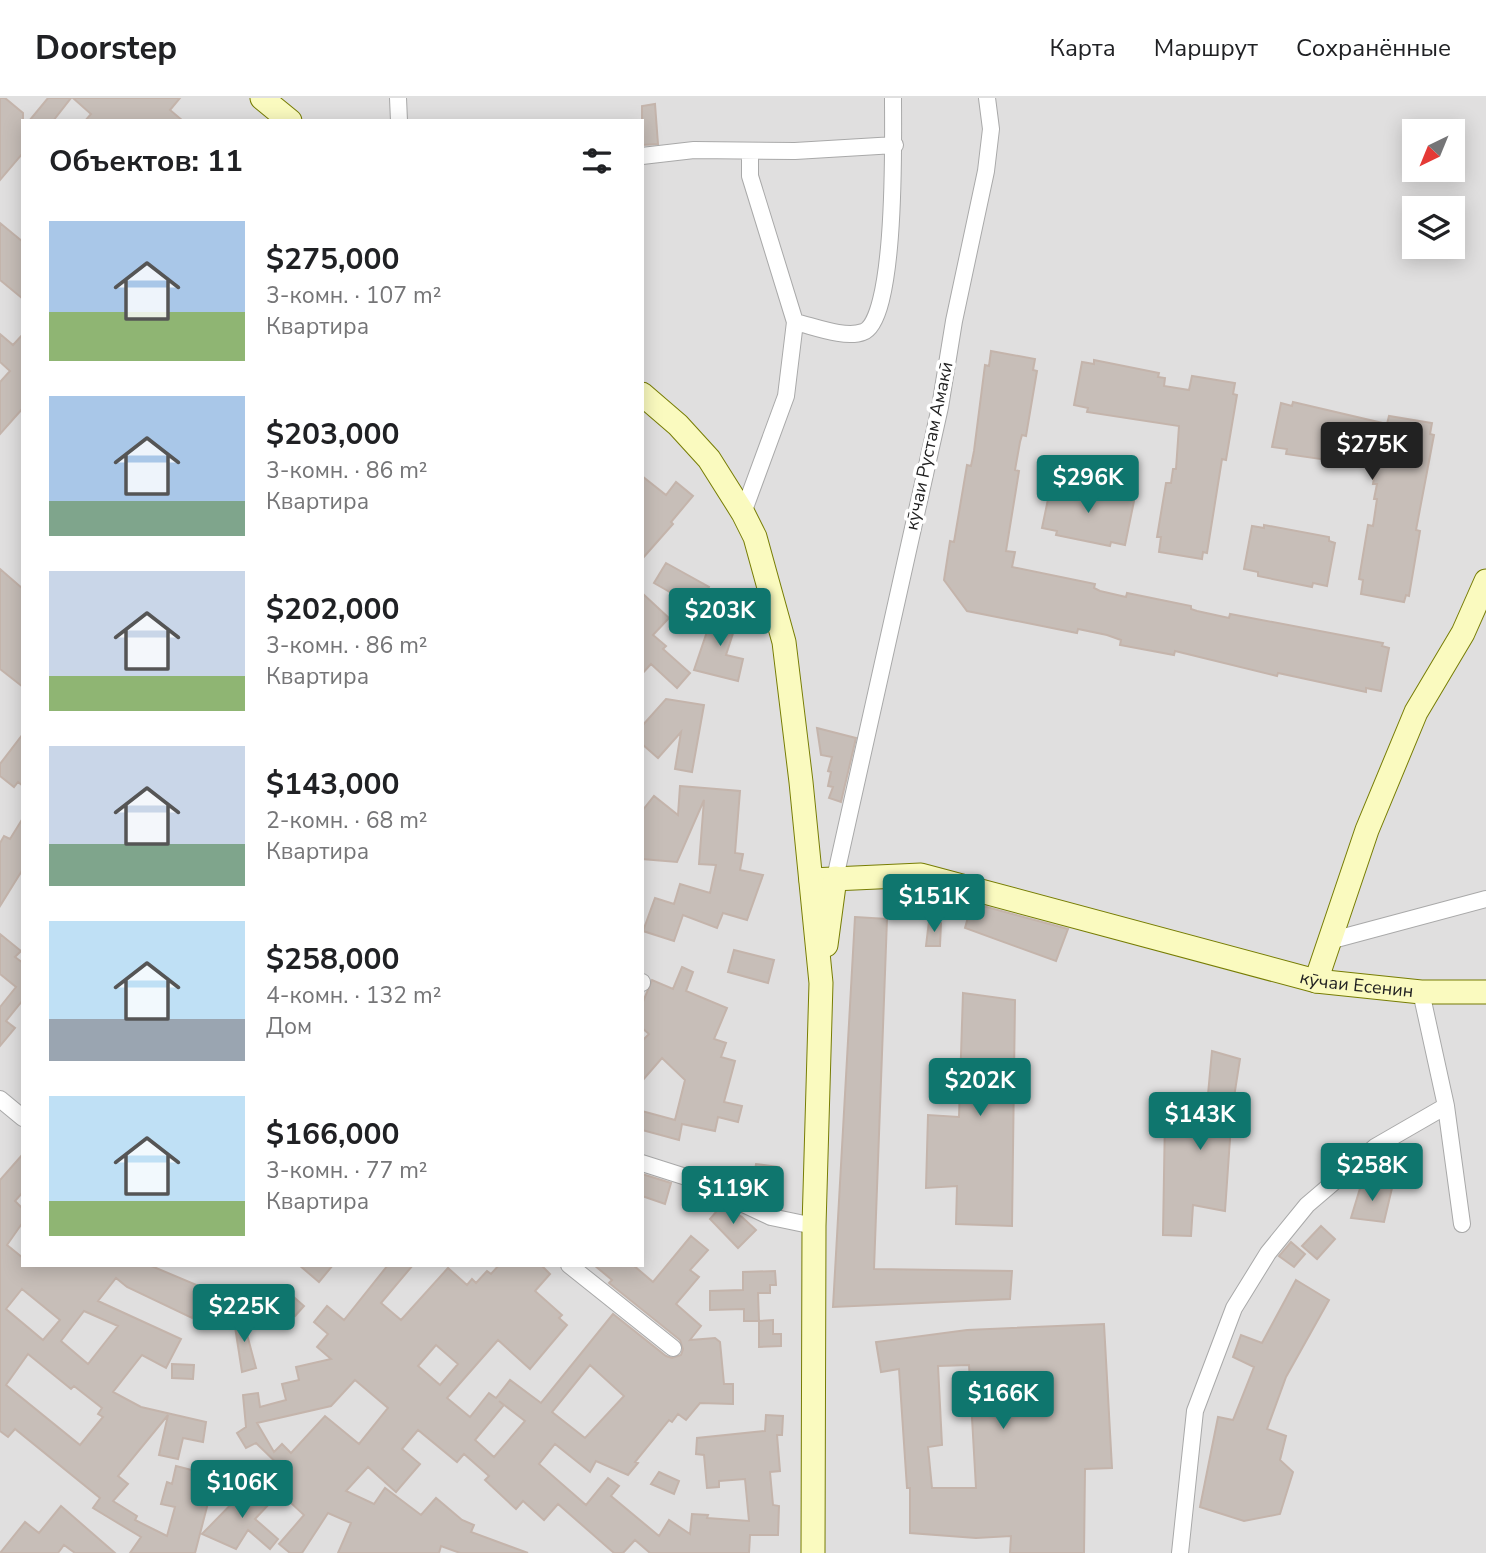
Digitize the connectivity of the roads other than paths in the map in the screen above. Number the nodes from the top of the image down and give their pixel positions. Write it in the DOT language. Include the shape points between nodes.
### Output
graph roads {
  1 [pos="261,98"];
  2 [pos="398,98"];
  3 [pos="893,98"];
  4 [pos="987,98"];
  5 [pos="287,119"];
  6 [pos="399,119"];
  7 [pos="895,145"];
  8 [pos="750,151"];
  9 [pos="644,156"];
  10 [pos="795,322"];
  11 [pos="644,396"];
  12 [pos="743,513"];
  13 [pos="1486,581"];
  14 [pos="835,878"];
  15 [pos="811,880"];
  16 [pos="1486,899"];
  17 [pos="1329,941"];
  18 [pos="1316,981"];
  19 [pos="821,983"];
  20 [pos="1421,992"];
  21 [pos="1486,992"];
  22 [pos="0,1099"];
  23 [pos="1447,1106"];
  24 [pos="21,1116"];
  25 [pos="644,1164"];
  26 [pos="1462,1224"];
  27 [pos="814,1226"];
  28 [pos="572,1267"];
  29 [pos="673,1348"];
  30 [pos="813,1553"];
  31 [pos="1180,1553"];
  1 -- 5 [label="street"];
  2 -- 6 [label="street"];
  3 -- 7 [label="street"];
  4 -- 14 [label="street, кӯчаи Рустам Амакӣ" via="991,129 986,171 940,407"];
  7 -- 8 [label="street"];
  7 -- 10 [label="street" via="888,265 879,316 872,327 852,334"];
  8 -- 9 [label="street" via="694,150"];
  8 -- 10 [label="street" via="750,176"];
  10 -- 12 [label="street" via="786,396"];
  11 -- 12 [label="street" via="709,459"];
  12 -- 15 [label="street" via="784,642"];
  13 -- 17 [label="street" via="1463,633 1416,712 1367,830"];
  14 -- 15 [label="street, кӯчаи Есенин"];
  14 -- 18 [label="street, кӯчаи Есенин" via="921,874"];
  14 -- 19 [label="street"];
  15 -- 19 [label="street"];
  16 -- 17 [label="street"];
  17 -- 18 [label="street"];
  18 -- 20 [label="street, кӯчаи Есенин"];
  19 -- 27 [label="street"];
  20 -- 21 [label="street, кӯчаи Есенин"];
  20 -- 23 [label="street"];
  22 -- 24 [label="street"];
  23 -- 26 [label="street"];
  23 -- 31 [label="street" via="1375,1147 1307,1205 1268,1253 1234,1307 1195,1411"];
  25 -- 27 [label="street" via="686,1177 771,1217"];
  27 -- 30 [label="street"];
  28 -- 29 [label="street"];
}
